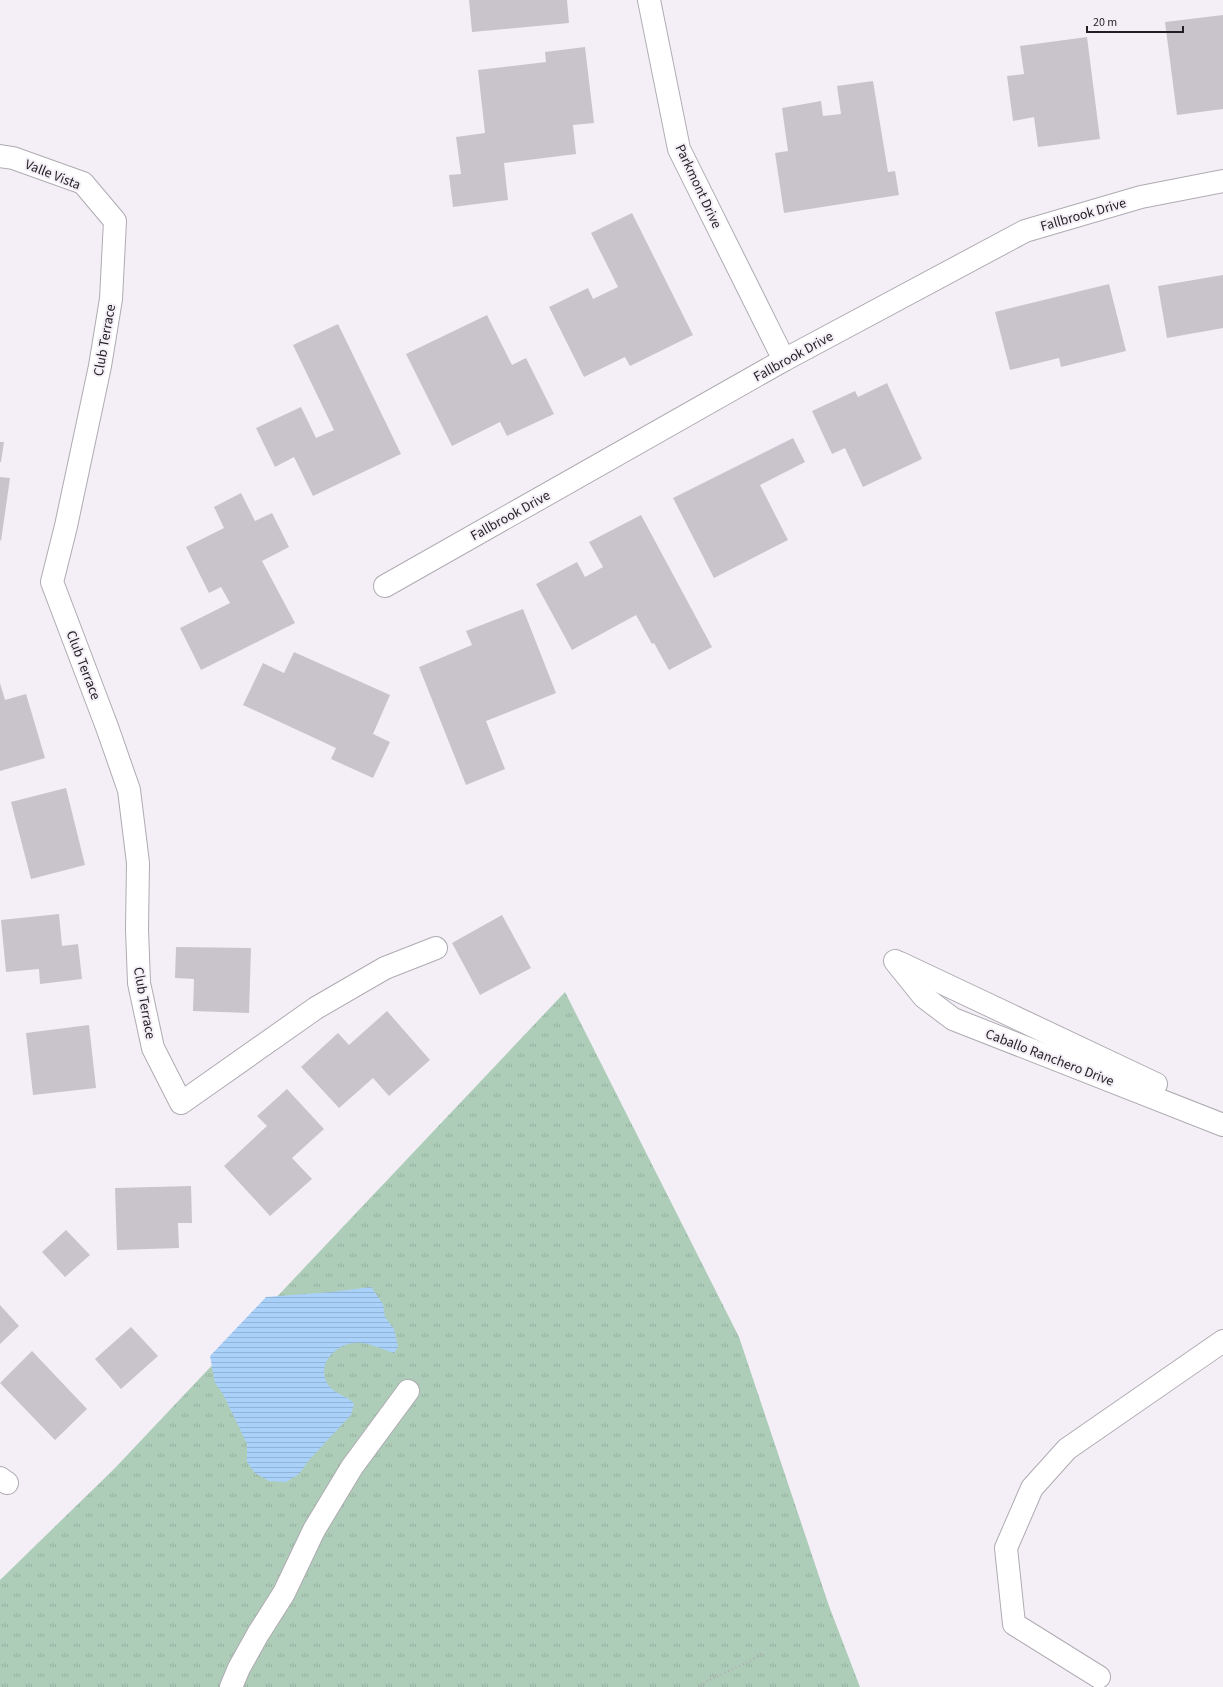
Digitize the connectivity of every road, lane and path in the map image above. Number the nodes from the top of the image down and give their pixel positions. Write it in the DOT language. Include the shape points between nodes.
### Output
graph roads {
  1 [pos="649,0"];
  2 [pos="0,156"];
  3 [pos="1223,181"];
  4 [pos="115,221"];
  5 [pos="784,360"];
  6 [pos="385,586"];
  7 [pos="436,948"];
  8 [pos="1223,1116"];
  9 [pos="1223,1125"];
  10 [pos="1223,1341"];
  11 [pos="408,1391"];
  12 [pos="762,1653"];
  13 [pos="1098,1677"];
  14 [pos="231,1687"];
  15 [pos="701,1687"];
  1 -- 5 [label="street, Parkmont Drive" via="679,149"];
  2 -- 4 [label="street, Valle Vista" via="13,158 83,183"];
  3 -- 5 [label="street, Fallbrook Drive" via="1141,197 1025,231"];
  4 -- 7 [label="street, Club Terrace" via="111,299 100,366 52,582 129,790 138,863 136,929 139,982 153,1048 181,1104 316,1008 385,968"];
  5 -- 6 [label="street, Fallbrook Drive"];
  8 -- 9 [label="street, Caballo Ranchero Drive" via="895,961 924,997 953,1019"];
  10 -- 13 [label="street" via="1067,1449 1032,1488 1006,1548 1014,1624"];
  11 -- 14 [label="street" via="352,1467 314,1530 284,1593 258,1634"];
  12 -- 15 [label="path" via="705,1682"];
}
